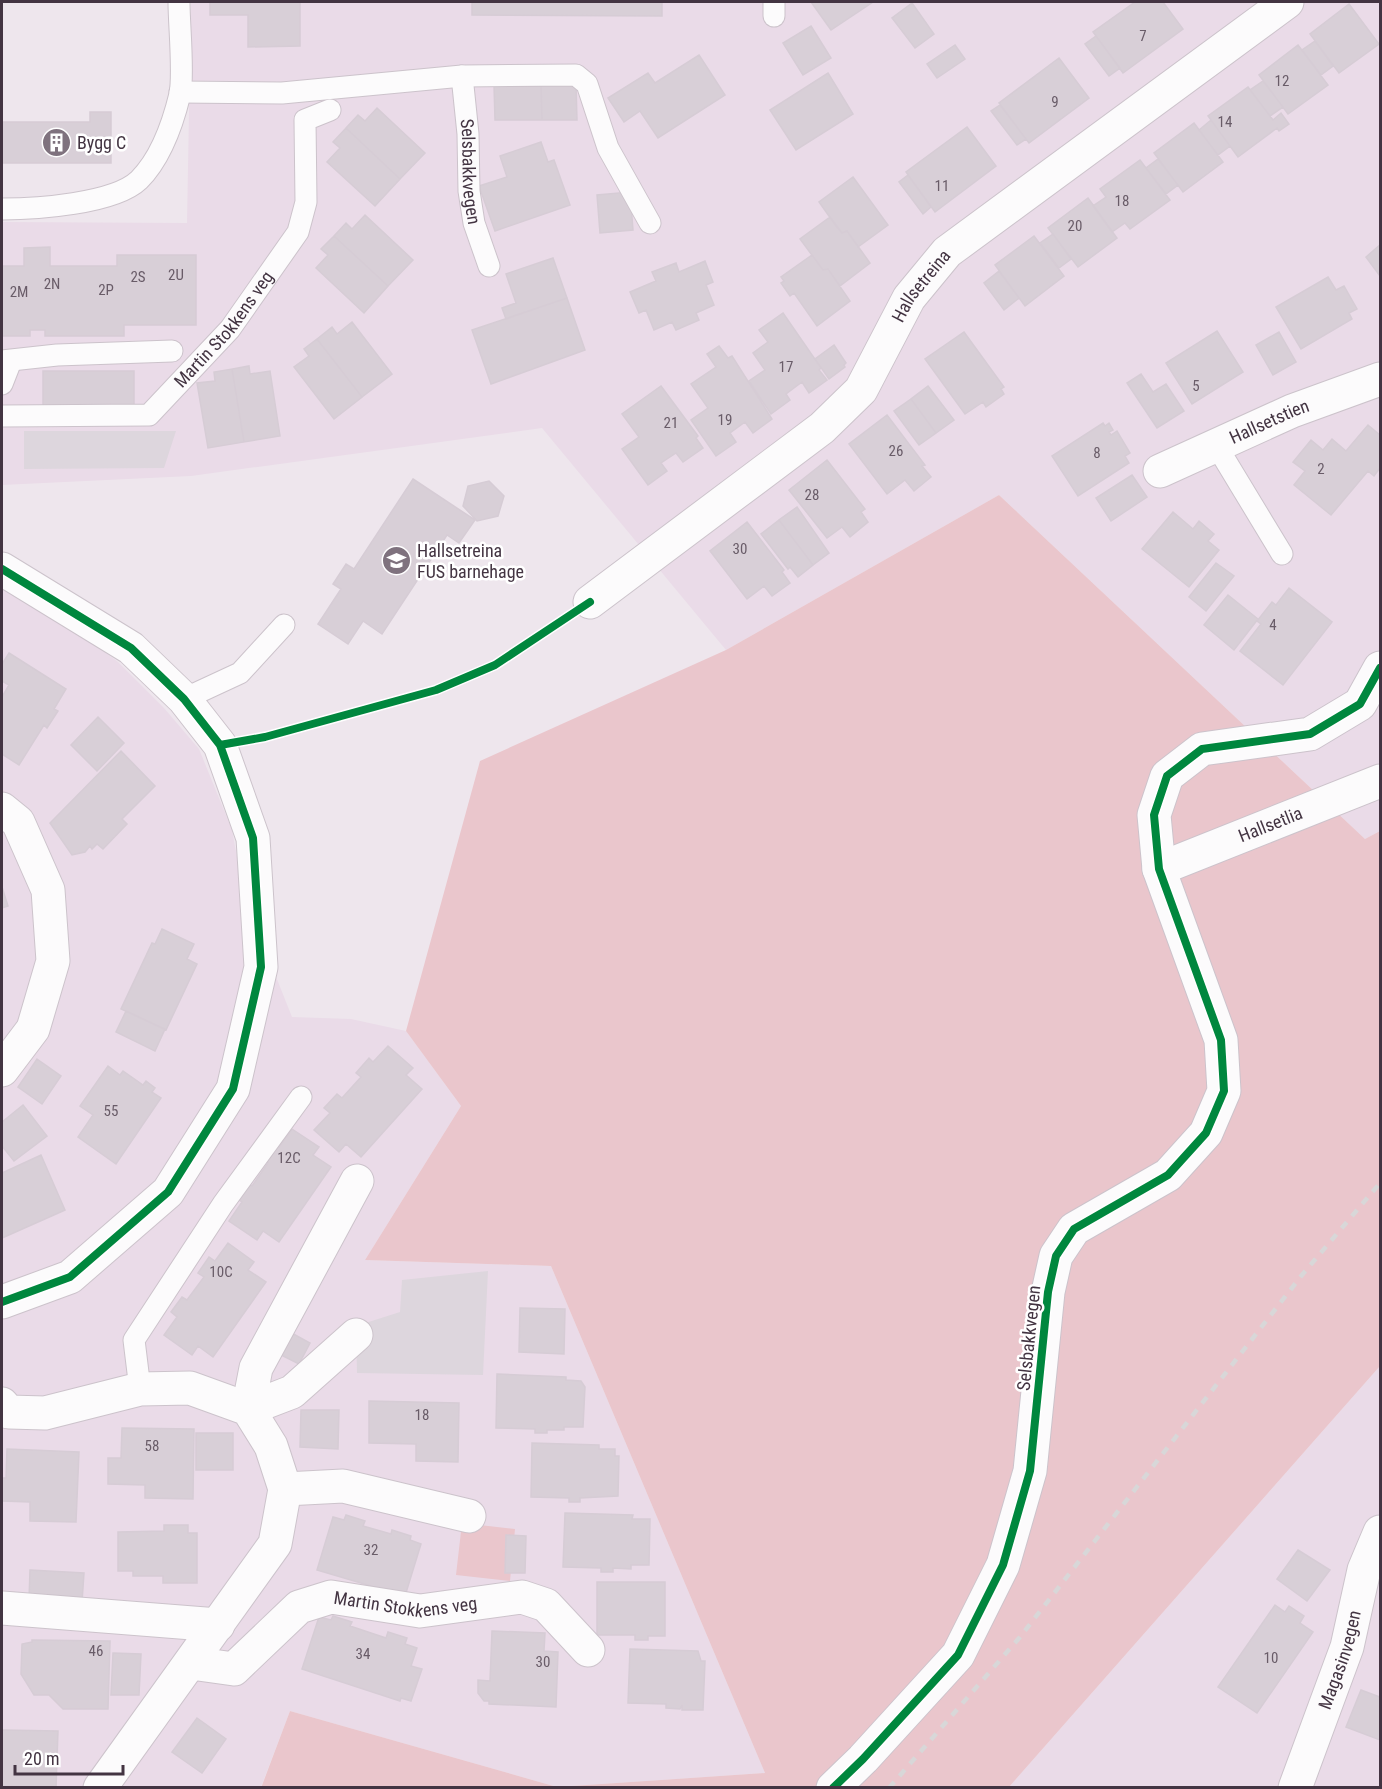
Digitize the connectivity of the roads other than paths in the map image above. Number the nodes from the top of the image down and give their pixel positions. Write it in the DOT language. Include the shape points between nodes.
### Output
graph roads {
  1 [pos="179,2"];
  2 [pos="1287,2"];
  3 [pos="462,76"];
  4 [pos="180,92"];
  5 [pos="330,110"];
  6 [pos="2,209"];
  7 [pos="650,223"];
  8 [pos="489,266"];
  9 [pos="172,351"];
  10 [pos="6,361"];
  11 [pos="1380,379"];
  12 [pos="2,384"];
  13 [pos="2,416"];
  14 [pos="1216,445"];
  15 [pos="1160,471"];
  16 [pos="1282,554"];
  17 [pos="2,568"];
  18 [pos="590,603"];
  19 [pos="284,626"];
  20 [pos="1380,668"];
  21 [pos="184,699"];
  22 [pos="1380,781"];
  23 [pos="2,809"];
  24 [pos="1159,869"];
  25 [pos="2,1070"];
  26 [pos="301,1097"];
  27 [pos="357,1181"];
  28 [pos="2,1302"];
  29 [pos="356,1335"];
  30 [pos="140,1389"];
  31 [pos="2,1404"];
  32 [pos="248,1409"];
  33 [pos="285,1489"];
  34 [pos="469,1516"];
  35 [pos="1380,1532"];
  36 [pos="2,1608"];
  37 [pos="218,1625"];
  38 [pos="588,1650"];
  39 [pos="191,1663"];
  40 [pos="100,1788"];
  41 [pos="833,1788"];
  42 [pos="1295,1788"];
  1 -- 4 [label="lane"];
  2 -- 18 [label="street, Hallsetreina" via="947,252 909,298 861,390 822,428"];
  3 -- 4 [label="lane" via="282,93"];
  3 -- 7 [label="lane" via="576,75 587,84 608,148"];
  3 -- 8 [label="lane, Selsbakkvegen" via="469,191 474,223"];
  4 -- 6 [label="lane" via="158,157 137,182 102,198"];
  5 -- 13 [label="lane, Martin Stokkens veg" via="305,120 306,201 298,232 230,328 149,415"];
  9 -- 10 [label="lane, Martin Stokkens veg"];
  10 -- 12 [label="lane, Martin Stokkens veg"];
  11 -- 14 [label="street, Hallsetstien" via="1292,411"];
  14 -- 15 [label="street, Hallsetstien"];
  14 -- 16 [label="lane"];
  17 -- 21 [label="street" via="131,648"];
  19 -- 21 [label="lane" via="240,673"];
  20 -- 24 [label="street, Selsbakkvegen" via="1360,704 1310,734 1202,749 1167,776 1154,815"];
  21 -- 28 [label="street" via="220,745 253,838 261,967 233,1089 168,1192 70,1277"];
  22 -- 24 [label="street, Hallsetlia"];
  23 -- 25 [label="street" via="18,822 48,890 53,961 33,1029"];
  24 -- 41 [label="street, Selsbakkvegen" via="1221,1040 1224,1090 1206,1134 1168,1175 1074,1229 1056,1256 1047,1292 1030,1471 1003,1565 958,1655"];
  26 -- 30 [label="lane" via="223,1204 134,1340"];
  27 -- 32 [label="street" via="256,1368"];
  29 -- 32 [label="street" via="292,1392"];
  30 -- 31 [label="street" via="45,1413 9,1412"];
  30 -- 32 [label="street" via="190,1388"];
  32 -- 33 [label="street" via="271,1446"];
  33 -- 34 [label="street" via="343,1486"];
  33 -- 37 [label="street" via="275,1544"];
  35 -- 42 [label="street, Magasinvegen" via="1364,1570 1347,1647"];
  36 -- 37 [label="street"];
  37 -- 39 [label="street"];
  38 -- 39 [label="street, Martin Stokkens veg" via="546,1605 522,1597 420,1611 331,1597 299,1607 234,1669"];
  39 -- 40 [label="street"];
}
